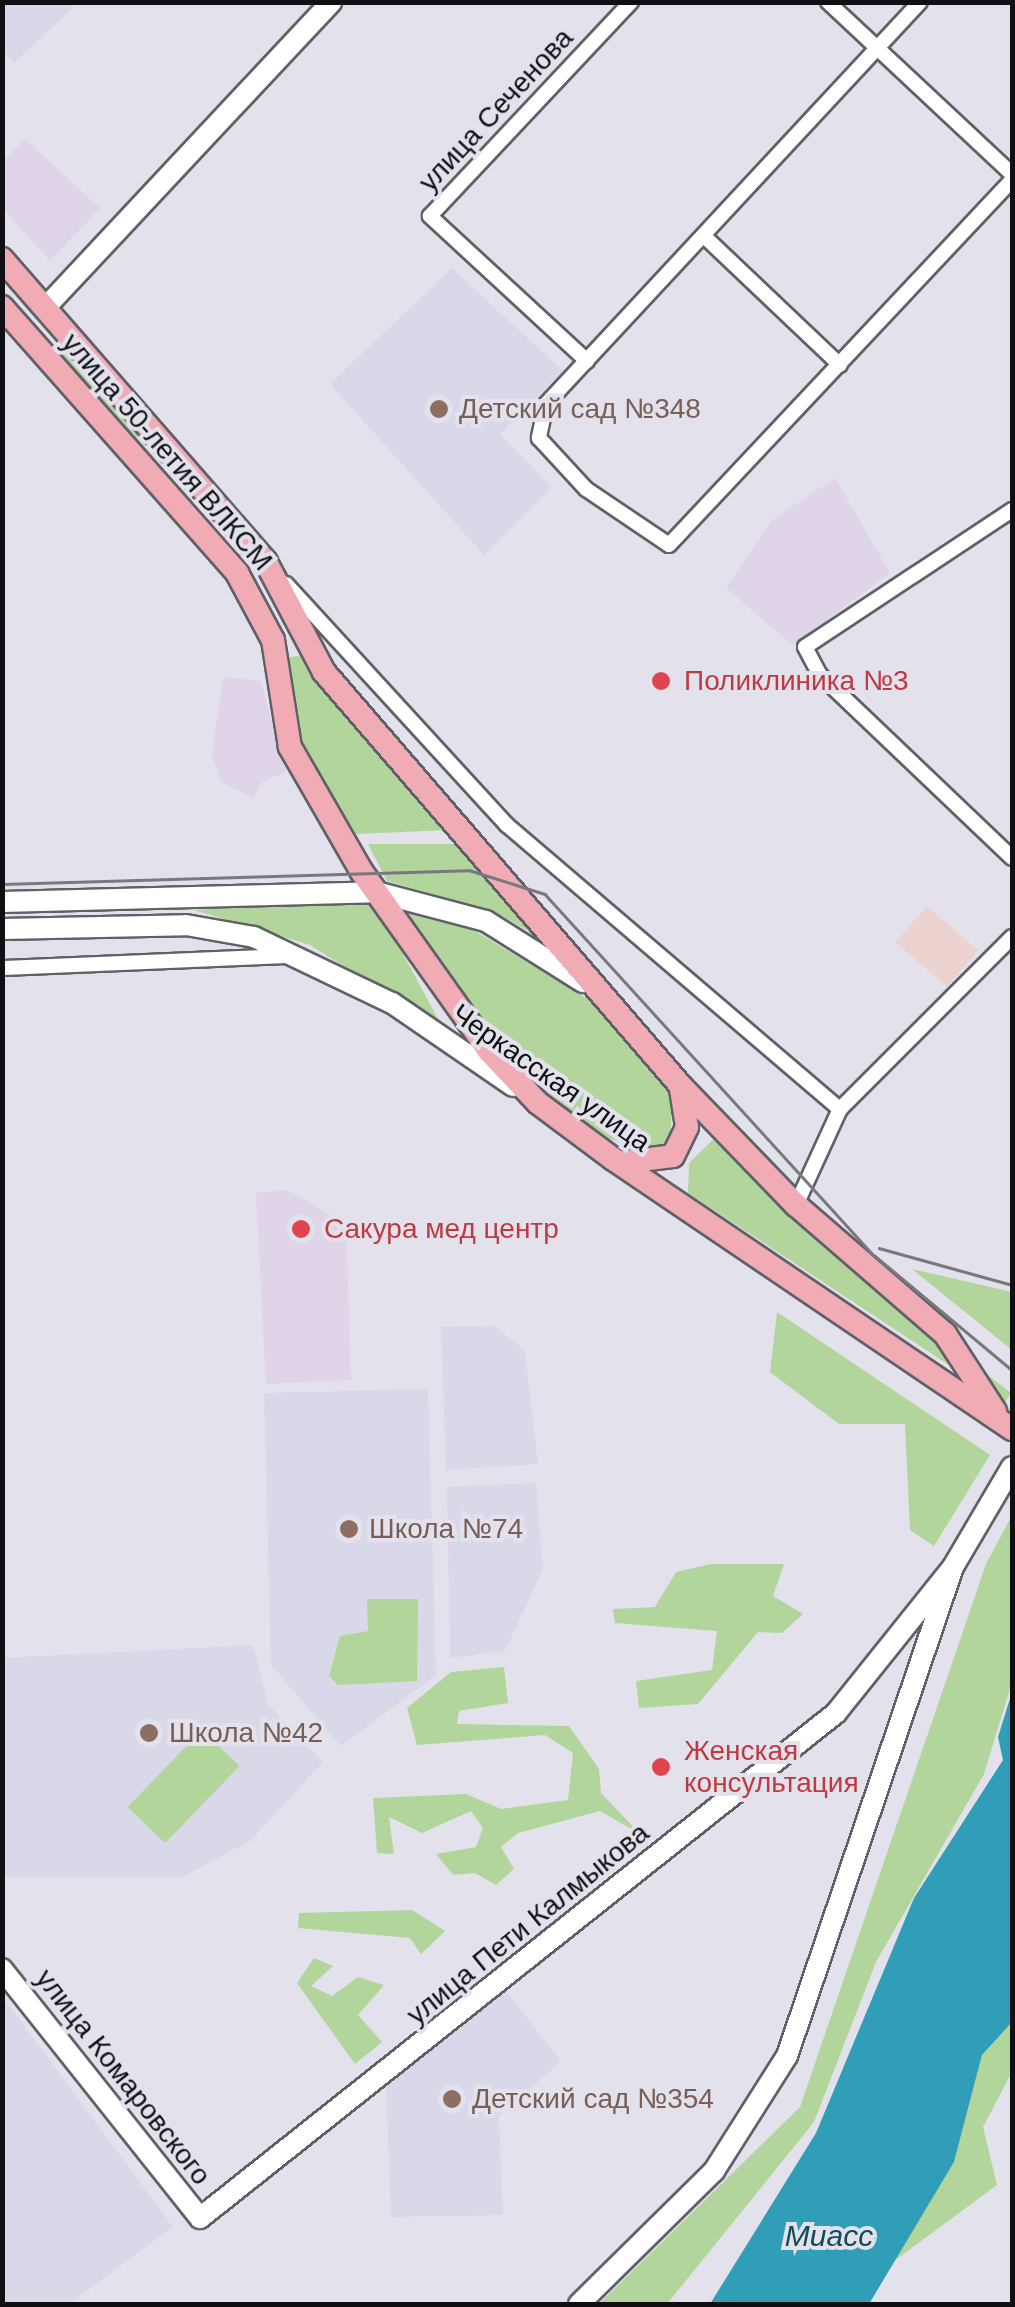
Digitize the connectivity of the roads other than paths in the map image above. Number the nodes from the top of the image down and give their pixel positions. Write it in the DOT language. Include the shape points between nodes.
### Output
graph roads {
  1 [pos="331,2"];
  2 [pos="632,2"];
  3 [pos="828,2"];
  4 [pos="920,2"];
  5 [pos="877,48"];
  6 [pos="1012,177"];
  7 [pos="705,237"];
  8 [pos="2,259"];
  9 [pos="2,307"];
  10 [pos="45,308"];
  11 [pos="21,328"];
  12 [pos="587,361"];
  13 [pos="840,365"];
  14 [pos="1012,510"];
  15 [pos="266,562"];
  16 [pos="1012,858"];
  17 [pos="376,892"];
  18 [pos="2,902"];
  19 [pos="2,929"];
  20 [pos="1012,937"];
  21 [pos="302,955"];
  22 [pos="2,968"];
  23 [pos="616,1008"];
  24 [pos="680,1085"];
  25 [pos="538,1102"];
  26 [pos="840,1109"];
  27 [pos="613,1159"];
  28 [pos="796,1205"];
  29 [pos="1008,1425"];
  30 [pos="1012,1467"];
  31 [pos="953,1566"];
  32 [pos="2,1969"];
  33 [pos="200,2218"];
  34 [pos="580,2304"];
  1 -- 10 [label="main road"];
  2 -- 12 [label="street, улица Сеченова" via="430,216"];
  3 -- 5 [label="street"];
  4 -- 5 [label="street"];
  5 -- 6 [label="street"];
  5 -- 7 [label="street"];
  6 -- 13 [label="street"];
  7 -- 12 [label="street"];
  7 -- 13 [label="street"];
  8 -- 10 [label="main road, улица 50-летия ВЛКСМ"];
  9 -- 11 [label="main road, улица 50-летия ВЛКСМ"];
  10 -- 11 [label="main road"];
  10 -- 15 [label="main road, улица 50-летия ВЛКСМ"];
  11 -- 17 [label="main road, улица 50-летия ВЛКСМ" via="237,573 273,640 290,746"];
  12 -- 13 [label="street" via="546,404 539,438 572,478 670,545"];
  14 -- 16 [label="street" via="808,641 820,674"];
  15 -- 23 [label="main road, улица 50-летия ВЛКСМ" via="324,672"];
  15 -- 26 [label="street" via="507,824"];
  17 -- 18 [label="main road"];
  17 -- 23 [label="main road" via="486,921"];
  17 -- 25 [label="main road, улица 50-летия ВЛКСМ"];
  19 -- 21 [label="main road, Черкасская улица" via="186,925"];
  20 -- 26 [label="street"];
  21 -- 22 [label="street"];
  21 -- 25 [label="main road, Черкасская улица"];
  23 -- 24 [label="main road"];
  24 -- 27 [label="main road" via="687,1126 673,1156 646,1166"];
  24 -- 28 [label="main road"];
  25 -- 27 [label="main road, Черкасская улица"];
  26 -- 28 [label="street"];
  27 -- 29 [label="main road, Черкасская улица"];
  28 -- 29 [label="main road" via="945,1334"];
  30 -- 31 [label="main road, улица Пети Калмыкова"];
  31 -- 33 [label="main road, улица Пети Калмыкова" via="836,1714"];
  31 -- 34 [label="main road, улица Пети Калмыкова" via="787,2056 714,2172"];
  32 -- 33 [label="main road, улица Комаровского"];
}
